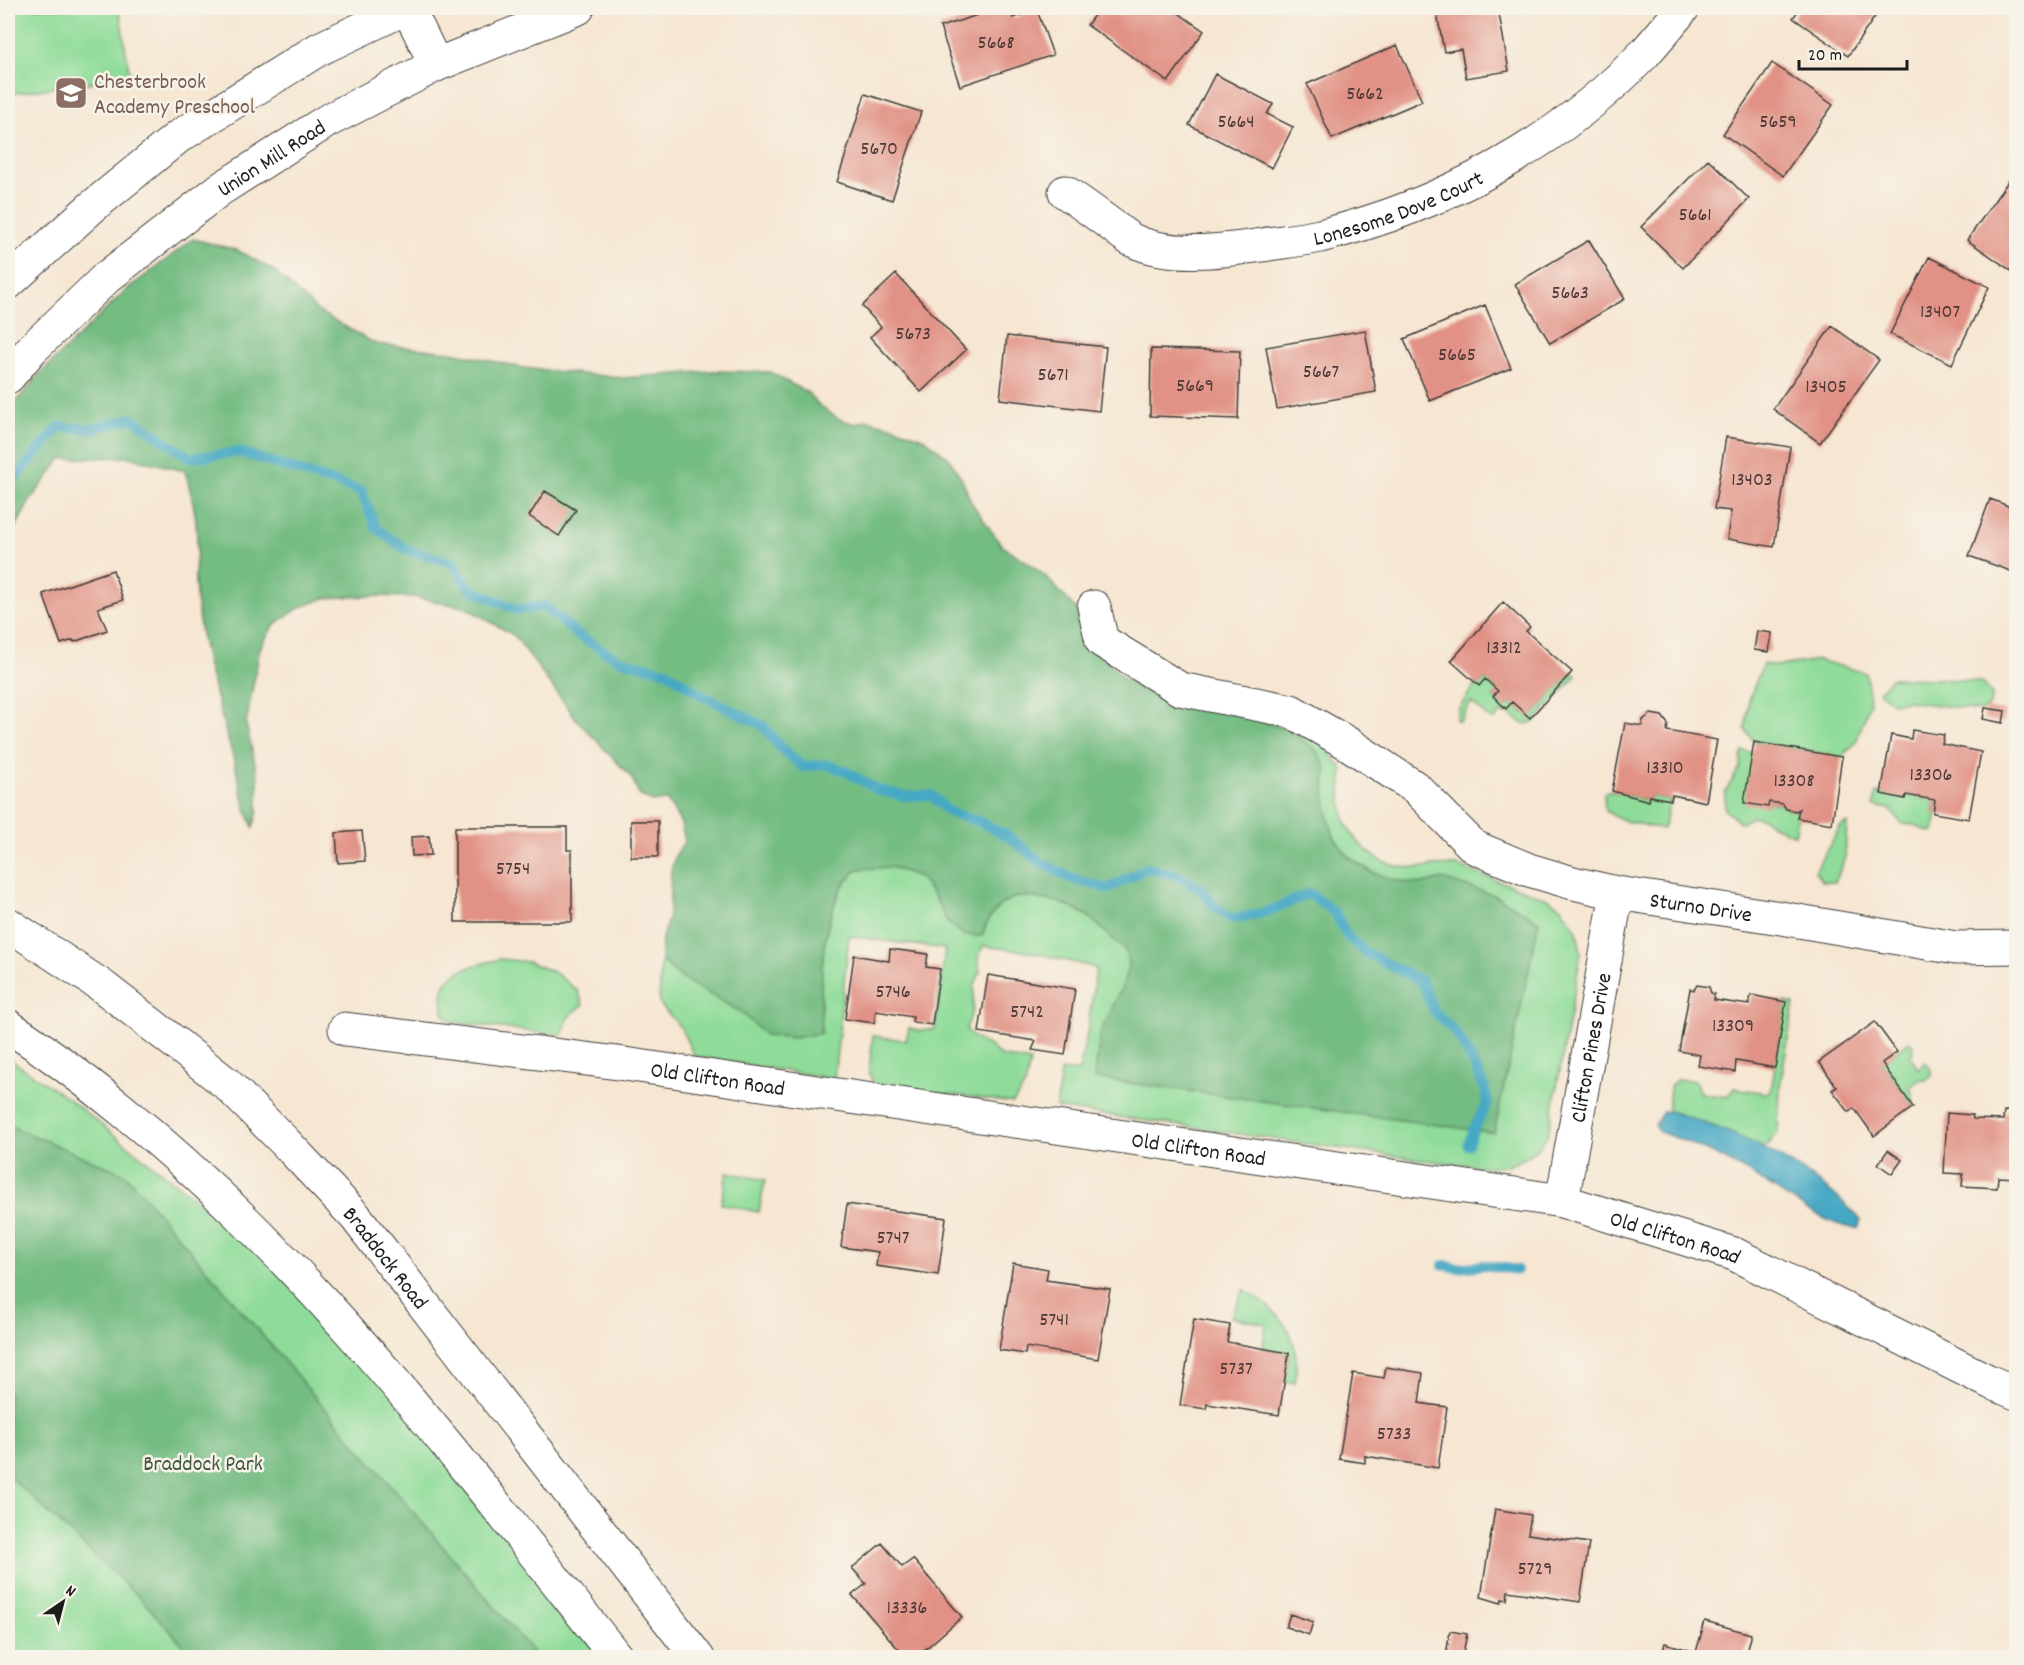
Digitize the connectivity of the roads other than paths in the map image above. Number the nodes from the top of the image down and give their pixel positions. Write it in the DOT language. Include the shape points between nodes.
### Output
graph roads {
  1 [pos="407,8"];
  2 [pos="578,8"];
  3 [pos="1683,8"];
  4 [pos="436,65"];
  5 [pos="1065,192"];
  6 [pos="8,283"];
  7 [pos="8,377"];
  8 [pos="1094,607"];
  9 [pos="1617,892"];
  10 [pos="8,924"];
  11 [pos="2016,947"];
  12 [pos="8,1026"];
  13 [pos="345,1029"];
  14 [pos="1562,1201"];
  15 [pos="2016,1393"];
  16 [pos="617,1658"];
  17 [pos="698,1658"];
  1 -- 4 [label="street"];
  1 -- 6 [label="street" via="319,49 178,137"];
  2 -- 4 [label="street, Union Mill Road"];
  3 -- 5 [label="street, Lonesome Dove Court" via="1643,54 1584,108 1544,138 1495,168 1415,207 1367,224 1318,237 1229,250 1161,249 1132,240"];
  4 -- 7 [label="street, Union Mill Road" via="327,121 219,190 107,277"];
  8 -- 9 [label="street, Sturno Drive" via="1102,641 1180,689 1291,711 1416,788 1474,847 1529,870"];
  9 -- 11 [label="street, Sturno Drive" via="1956,948"];
  9 -- 14 [label="street, Clifton Pines Drive"];
  10 -- 17 [label="street, Braddock Road" via="102,986 227,1084 355,1216"];
  12 -- 16 [label="street" via="161,1142 283,1258 418,1408"];
  13 -- 14 [label="street, Old Clifton Road" via="618,1063"];
  14 -- 15 [label="street, Old Clifton Road" via="1734,1254"];
}
